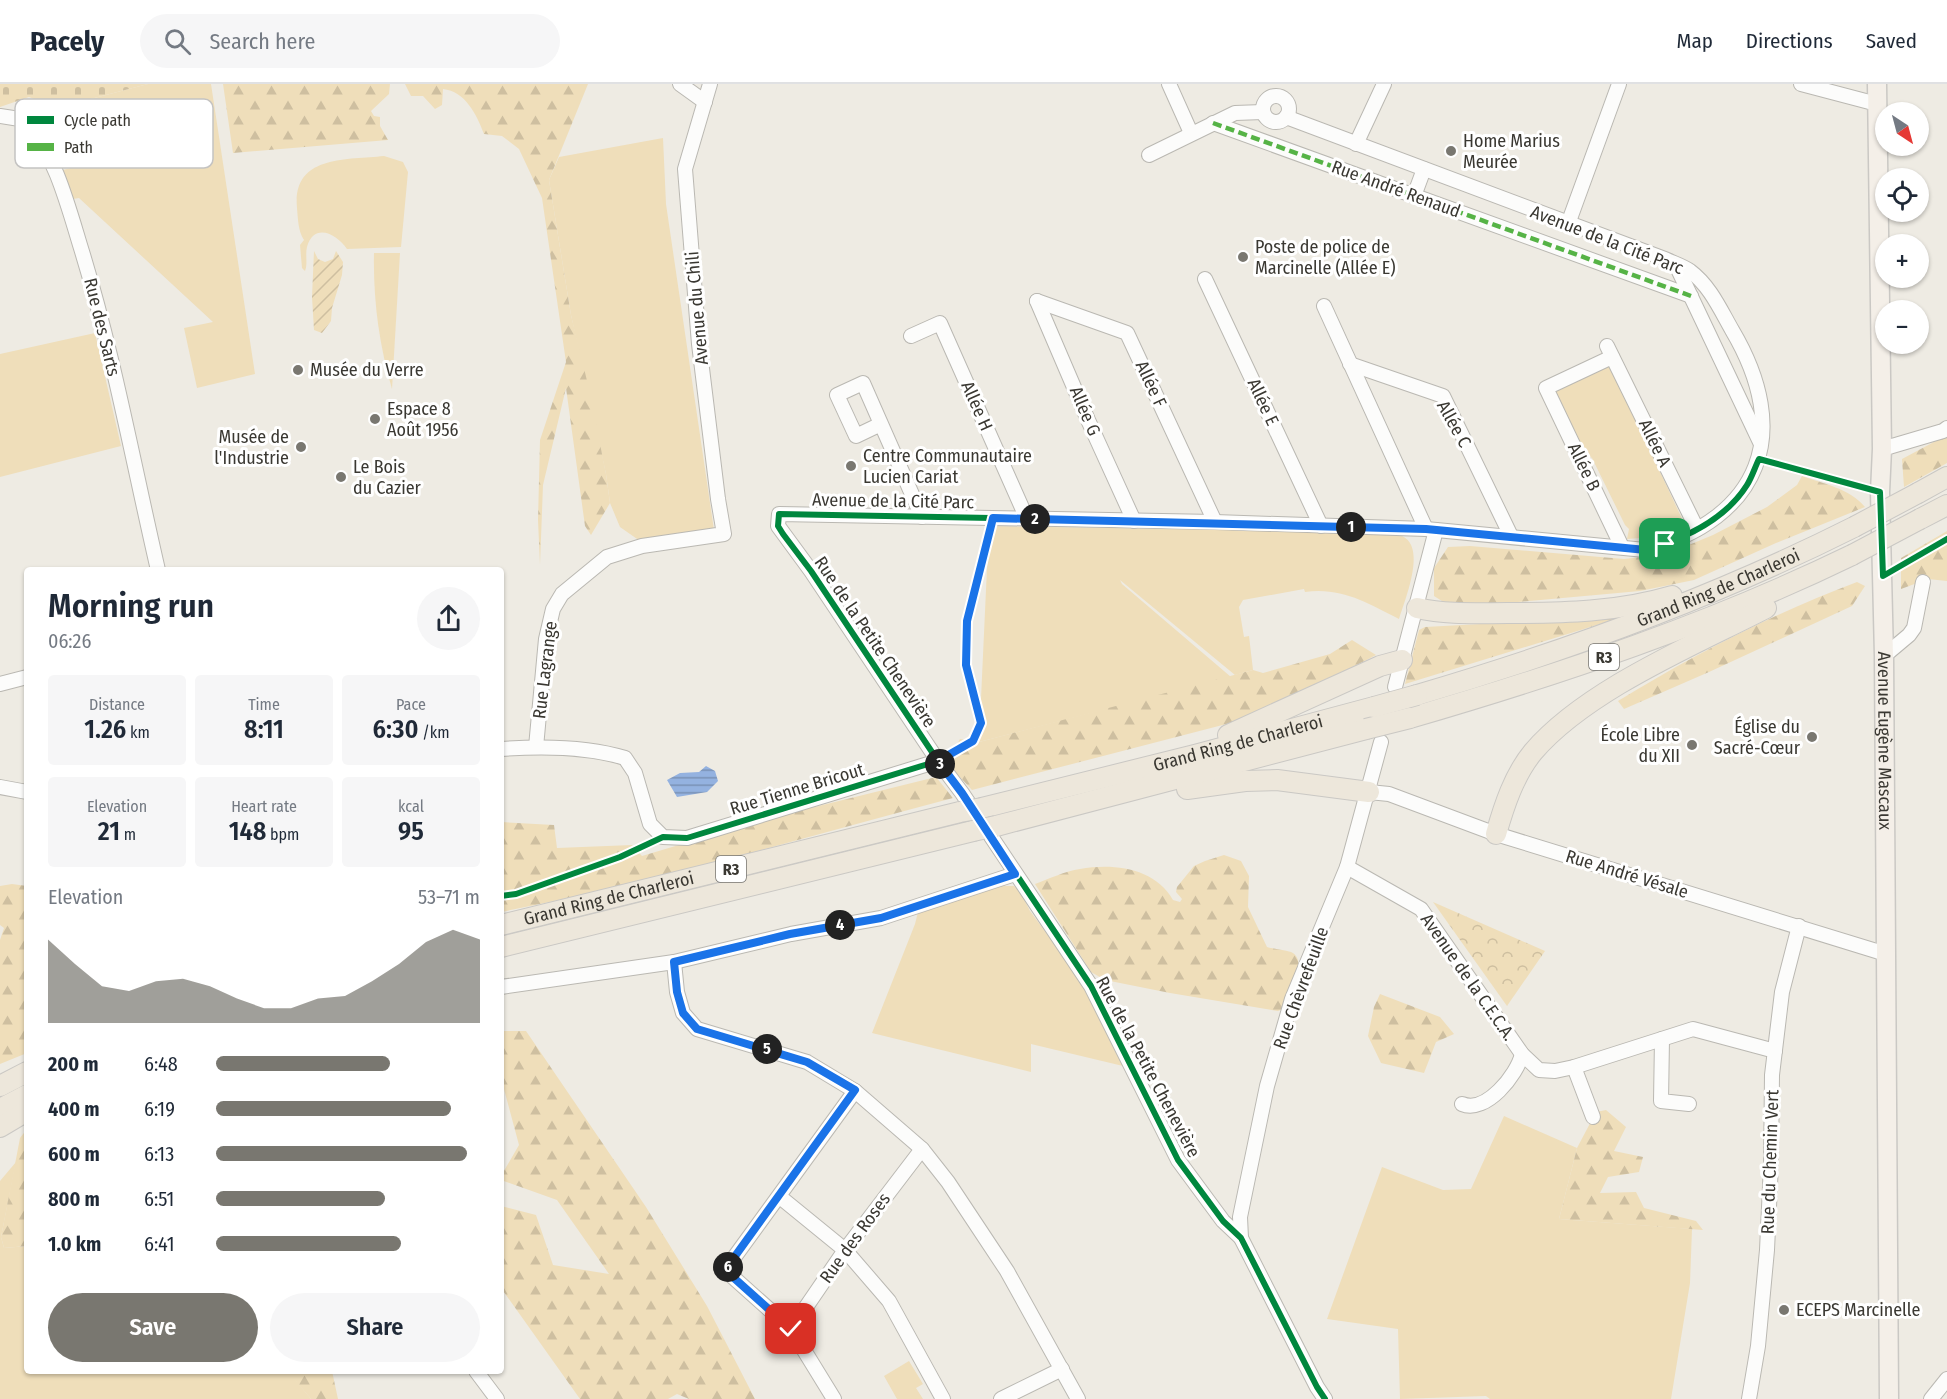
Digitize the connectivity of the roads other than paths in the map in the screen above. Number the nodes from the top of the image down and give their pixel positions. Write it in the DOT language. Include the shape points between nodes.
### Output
graph roads {
  1 [pos="680,84"];
  2 [pos="710,84"];
  3 [pos="1169,84"];
  4 [pos="1384,84"];
  5 [pos="1619,84"];
  6 [pos="1802,84"];
  7 [pos="1877,84"];
  8 [pos="1275,90"];
  9 [pos="705,102"];
  10 [pos="1877,102"];
  11 [pos="1875,103"];
  12 [pos="1263,112"];
  13 [pos="0,116"];
  14 [pos="1286,117"];
  15 [pos="15,118"];
  16 [pos="1213,123"];
  17 [pos="1191,133"];
  18 [pos="1356,144"];
  19 [pos="1149,155"];
  20 [pos="1878,156"];
  21 [pos="54,168"];
  22 [pos="1424,169"];
  23 [pos="1414,196"];
  24 [pos="1568,224"];
  25 [pos="1578,255"];
  26 [pos="1676,265"];
  27 [pos="1205,279"];
  28 [pos="1691,296"];
  29 [pos="1037,301"];
  30 [pos="1324,306"];
  31 [pos="911,336"];
  32 [pos="1350,364"];
  33 [pos="1383,376"];
  34 [pos="1546,388"];
  35 [pos="1364,394"];
  36 [pos="881,424"];
  37 [pos="1947,428"];
  38 [pos="1761,444"];
  39 [pos="1882,449"];
  40 [pos="1947,477"];
  41 [pos="1947,505"];
  42 [pos="779,514"];
  43 [pos="922,517"];
  44 [pos="1027,519"];
  45 [pos="1134,520"];
  46 [pos="1215,522"];
  47 [pos="1321,526"];
  48 [pos="1696,529"];
  49 [pos="1431,530"];
  50 [pos="724,534"];
  51 [pos="1511,536"];
  52 [pos="1622,547"];
  53 [pos="157,567"];
  54 [pos="1923,582"];
  55 [pos="1793,584"];
  56 [pos="1715,591"];
  57 [pos="1417,608"];
  58 [pos="1884,656"];
  59 [pos="1402,660"];
  60 [pos="24,678"];
  61 [pos="0,684"];
  62 [pos="1395,687"];
  63 [pos="1374,736"];
  64 [pos="536,747"];
  65 [pos="504,749"];
  66 [pos="1196,755"];
  67 [pos="938,761"];
  68 [pos="0,787"];
  69 [pos="1146,788"];
  70 [pos="24,791"];
  71 [pos="1369,792"];
  72 [pos="1496,834"];
  73 [pos="1347,867"];
  74 [pos="1015,874"];
  75 [pos="504,925"];
  76 [pos="1799,926"];
  77 [pos="504,946"];
  78 [pos="1886,954"];
  79 [pos="674,962"];
  80 [pos="504,987"];
  81 [pos="1662,1039"];
  82 [pos="1775,1051"];
  83 [pos="1522,1054"];
  84 [pos="24,1060"];
  85 [pos="1574,1066"];
  86 [pos="0,1071"];
  87 [pos="24,1074"];
  88 [pos="0,1086"];
  89 [pos="855,1090"];
  90 [pos="24,1097"];
  91 [pos="1462,1104"];
  92 [pos="1689,1104"];
  93 [pos="0,1109"];
  94 [pos="24,1113"];
  95 [pos="1593,1117"];
  96 [pos="0,1126"];
  97 [pos="922,1149"];
  98 [pos="780,1197"];
  99 [pos="1241,1238"];
  100 [pos="845,1250"];
  101 [pos="791,1329"];
  102 [pos="1062,1369"];
  103 [pos="478,1374"];
  104 [pos="1947,1379"];
  105 [pos="497,1399"];
  106 [pos="834,1399"];
  107 [pos="943,1399"];
  108 [pos="1001,1399"];
  109 [pos="1078,1399"];
  110 [pos="1325,1399"];
  111 [pos="1749,1399"];
  112 [pos="1889,1399"];
  113 [pos="1931,1399"];
  1 -- 9 [label="street"];
  2 -- 9 [label="street, Avenue du Chili"];
  3 -- 17 [label="street"];
  4 -- 18 [label="street"];
  5 -- 24 [label="street"];
  6 -- 11 [label="street"];
  7 -- 10 [label="main road, Avenue Eugène Mascaux"];
  8 -- 12 [label="street" via="1266,100"];
  8 -- 14 [label="street" via="1287,102"];
  9 -- 50 [label="street, Avenue du Chili" via="685,169 699,344"];
  12 -- 14 [label="street" via="1275,122"];
  12 -- 16 [label="street" via="1235,113"];
  13 -- 15 [label="street, Rue des Sarts"];
  14 -- 18 [label="street, Avenue de la Cité Parc"];
  16 -- 17 [label="street"];
  16 -- 23 [label="street, Rue André Renaud"];
  17 -- 19 [label="street"];
  18 -- 22 [label="street, Avenue de la Cité Parc"];
  20 -- 39 [label="main road, Avenue Eugène Mascaux"];
  21 -- 53 [label="street, Rue des Sarts" via="96,296"];
  22 -- 23 [label="street"];
  22 -- 24 [label="street, Avenue de la Cité Parc"];
  23 -- 25 [label="street, Rue André Renaud"];
  24 -- 26 [label="street, Avenue de la Cité Parc"];
  25 -- 28 [label="street, Avenue de la Cité Parc"];
  26 -- 28 [label="street"];
  26 -- 38 [label="street, Avenue de la Cité Parc" via="1689,271 1710,292 1740,342 1757,381 1763,412"];
  27 -- 47 [label="street, Allée E"];
  28 -- 38 [label="street"];
  29 -- 45 [label="street, Allée G"];
  29 -- 46 [label="street, Allée F" via="1128,333"];
  30 -- 32 [label="street"];
  31 -- 44 [label="street, Allée H" via="940,322"];
  32 -- 33 [label="street, Allée C"];
  32 -- 35 [label="street"];
  33 -- 35 [label="street" via="1368,384"];
  33 -- 51 [label="street, Allée C" via="1443,396"];
  34 -- 48 [label="street, Allée A" via="1610,351"];
  34 -- 52 [label="street, Allée B"];
  35 -- 49 [label="street"];
  36 -- 43 [label="street"];
  37 -- 39 [label="street"];
  38 -- 48 [label="street, Avenue de la Cité Parc" via="1759,459 1747,484 1722,514"];
  39 -- 58 [label="main road, Avenue Eugène Mascaux"];
  40 -- 56 [label="highway, Grand Ring de Charleroi / R3, bridge" via="1854,527"];
  41 -- 55 [label="highway, Grand Ring de Charleroi / R3, bridge"];
  42 -- 43 [label="street, Avenue de la Cité Parc"];
  42 -- 67 [label="street, Rue de la Petite Chenevière" via="778,526 783,534"];
  43 -- 44 [label="street, Avenue de la Cité Parc"];
  44 -- 45 [label="street, Avenue de la Cité Parc"];
  45 -- 46 [label="street, Avenue de la Cité Parc"];
  46 -- 47 [label="street, Avenue de la Cité Parc"];
  47 -- 49 [label="street, Avenue de la Cité Parc"];
  48 -- 52 [label="street, Avenue de la Cité Parc" via="1646,550"];
  49 -- 51 [label="street, Avenue de la Cité Parc"];
  49 -- 57 [label="street"];
  50 -- 64 [label="street, Rue Lagrange" via="642,546 607,557 562,594 553,609 546,639"];
  51 -- 52 [label="street, Avenue de la Cité Parc"];
  54 -- 58 [label="street" via="1914,628"];
  55 -- 63 [label="highway, Grand Ring de Charleroi / R3, bridge" via="1623,650 1410,718"];
  55 -- 72 [label="highway" via="1770,606 1629,679 1551,733 1517,776"];
  56 -- 57 [label="highway" via="1696,589 1610,610 1449,614"];
  56 -- 66 [label="highway, Grand Ring de Charleroi / R3, bridge" via="1616,630 1417,695"];
  57 -- 59 [label="street"];
  58 -- 78 [label="main road, Avenue Eugène Mascaux"];
  59 -- 62 [label="street"];
  59 -- 66 [label="highway" via="1380,666 1224,737"];
  60 -- 61 [label="street"];
  63 -- 69 [label="highway, Grand Ring de Charleroi / R3"];
  63 -- 71 [label="street, Rue Chèvrefeuille"];
  64 -- 65 [label="street"];
  64 -- 67 [label="street, Rue Tienne Bricout" via="607,752 626,758 635,773 650,824 663,837 687,838"];
  66 -- 75 [label="highway, Grand Ring de Charleroi / R3, bridge"];
  67 -- 74 [label="street, Rue de la Petite Chenevière"];
  68 -- 70 [label="street"];
  69 -- 71 [label="highway" via="1174,791 1277,780"];
  69 -- 77 [label="highway, Grand Ring de Charleroi / R3, bridge"];
  71 -- 72 [label="street, Rue André Vésale" via="1389,794"];
  71 -- 73 [label="street, Rue Chèvrefeuille"];
  72 -- 76 [label="street, Rue André Vésale"];
  73 -- 83 [label="street, Avenue de la C.E.C.A." via="1421,909"];
  73 -- 99 [label="street, Rue Chèvrefeuille" via="1292,999 1267,1086 1240,1217"];
  74 -- 79 [label="street" via="881,918 790,934"];
  74 -- 99 [label="street, Rue de la Petite Chenevière" via="1090,986 1178,1160 1222,1221"];
  76 -- 78 [label="street, Rue André Vésale"];
  76 -- 82 [label="street, Rue du Chemin Vert" via="1782,992"];
  78 -- 112 [label="main road, Avenue Eugène Mascaux"];
  79 -- 80 [label="street"];
  79 -- 89 [label="street" via="683,1013 697,1029 807,1062"];
  81 -- 82 [label="street, Avenue de la C.E.C.A." via="1693,1029"];
  81 -- 85 [label="street, Avenue de la C.E.C.A."];
  81 -- 92 [label="street" via="1661,1101"];
  82 -- 111 [label="street, Rue du Chemin Vert" via="1767,1250"];
  83 -- 85 [label="street, Avenue de la C.E.C.A." via="1539,1070"];
  83 -- 91 [label="street, Avenue de la C.E.C.A." via="1509,1082 1494,1095 1468,1107"];
  84 -- 86 [label="highway"];
  85 -- 95 [label="street"];
  87 -- 88 [label="highway"];
  89 -- 97 [label="street"];
  89 -- 98 [label="street"];
  90 -- 93 [label="highway"];
  94 -- 96 [label="highway"];
  97 -- 100 [label="street, Rue des Roses"];
  97 -- 102 [label="street" via="1007,1271"];
  98 -- 100 [label="street"];
  98 -- 101 [label="street" via="725,1270"];
  99 -- 110 [label="street, Rue de la Petite Chenevière"];
  100 -- 101 [label="street, Rue des Roses"];
  100 -- 107 [label="street" via="889,1301"];
  101 -- 106 [label="street"];
  102 -- 108 [label="street"];
  102 -- 109 [label="street"];
  103 -- 105 [label="street"];
  104 -- 113 [label="street"];
}
